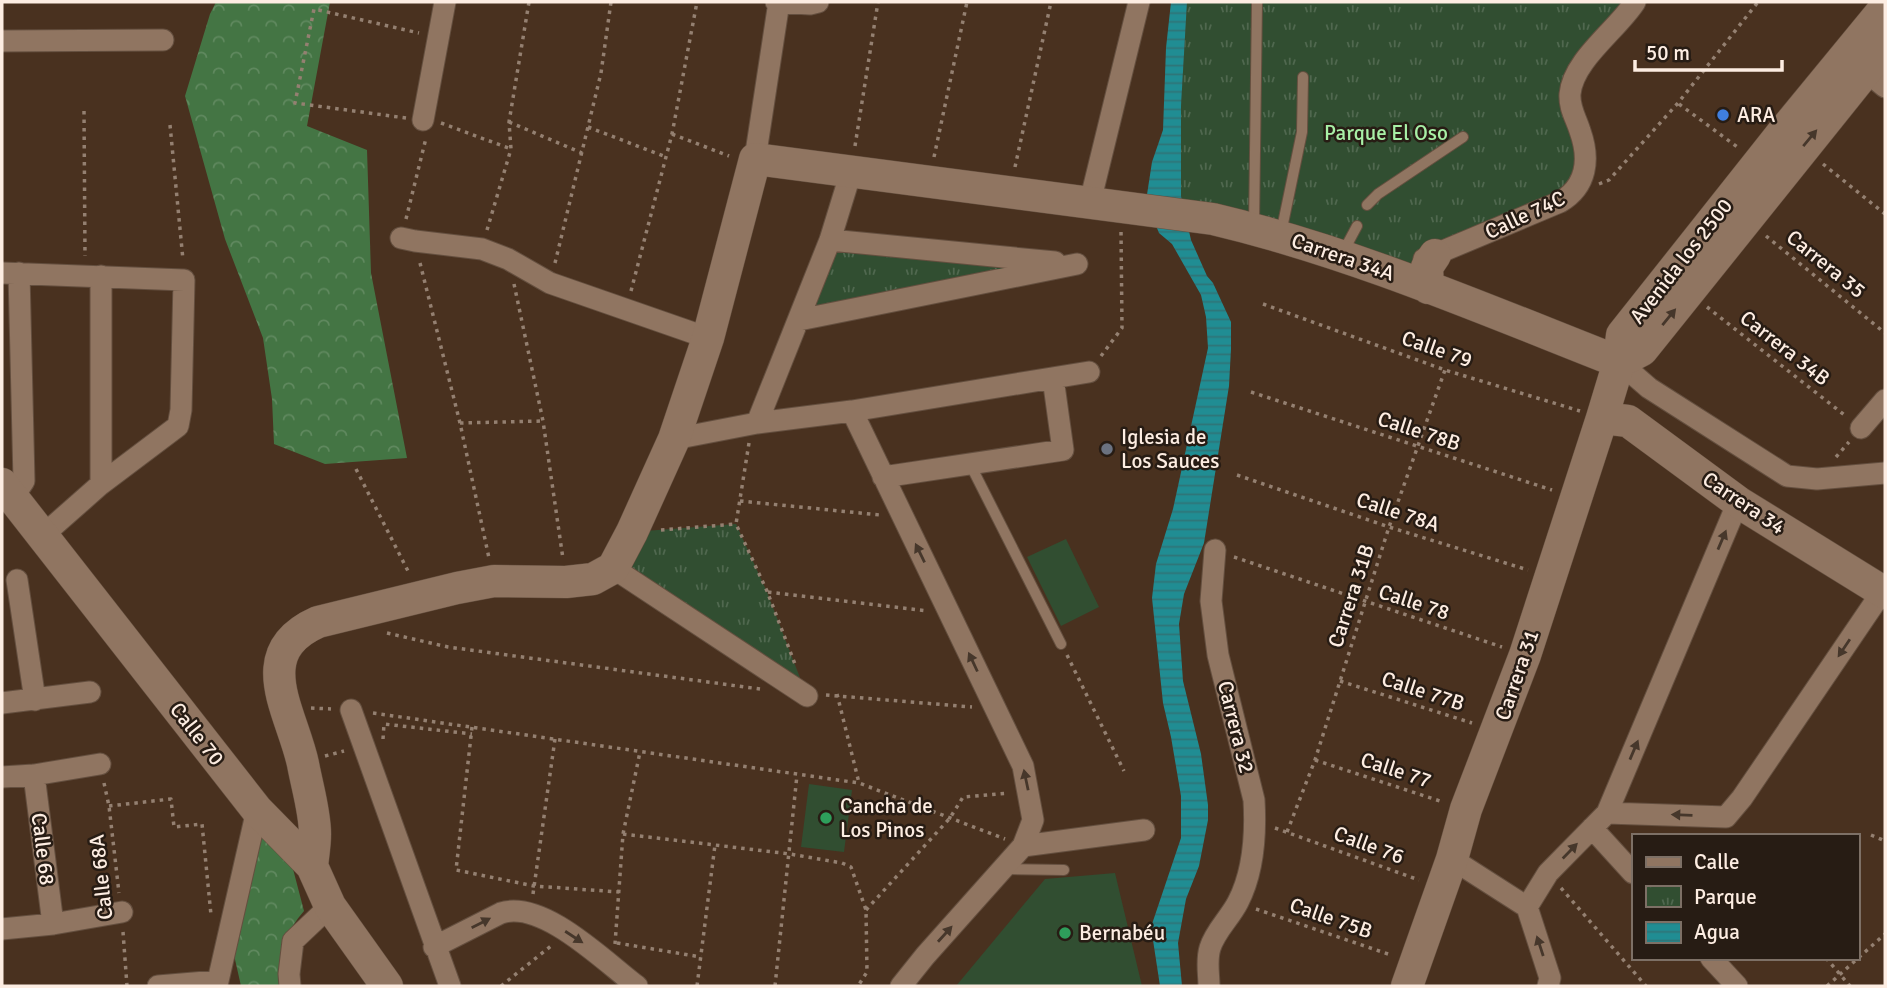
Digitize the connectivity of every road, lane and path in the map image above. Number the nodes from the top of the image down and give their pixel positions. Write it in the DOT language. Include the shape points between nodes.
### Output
graph roads {
  1 [pos="445,2"];
  2 [pos="529,2"];
  3 [pos="611,2"];
  4 [pos="696,2"];
  5 [pos="778,2"];
  6 [pos="818,2"];
  7 [pos="878,2"];
  8 [pos="967,2"];
  9 [pos="1051,2"];
  10 [pos="1139,2"];
  11 [pos="1257,2"];
  12 [pos="1635,2"];
  13 [pos="1758,2"];
  14 [pos="1879,10"];
  15 [pos="439,37"];
  16 [pos="163,40"];
  17 [pos="2,41"];
  18 [pos="1885,47"];
  19 [pos="1866,71"];
  20 [pos="1303,77"];
  21 [pos="1678,103"];
  22 [pos="347,110"];
  23 [pos="84,111"];
  24 [pos="509,122"];
  25 [pos="170,125"];
  26 [pos="425,126"];
  27 [pos="589,127"];
  28 [pos="672,134"];
  29 [pos="1463,137"];
  30 [pos="1802,147"];
  31 [pos="582,153"];
  32 [pos="666,157"];
  33 [pos="754,162"];
  34 [pos="1758,163"];
  35 [pos="851,172"];
  36 [pos="929,183"];
  37 [pos="1573,192"];
  38 [pos="1009,193"];
  39 [pos="1090,202"];
  40 [pos="1367,205"];
  41 [pos="1123,206"];
  42 [pos="1885,214"];
  43 [pos="1746,219"];
  44 [pos="1357,226"];
  45 [pos="1267,232"];
  46 [pos="408,240"];
  47 [pos="830,240"];
  48 [pos="482,249"];
  49 [pos="1435,255"];
  50 [pos="1340,256"];
  51 [pos="508,259"];
  52 [pos="10,273"];
  53 [pos="1391,273"];
  54 [pos="93,276"];
  55 [pos="184,280"];
  56 [pos="550,283"];
  57 [pos="1428,288"];
  58 [pos="1689,293"];
  59 [pos="1263,304"];
  60 [pos="626,310"];
  61 [pos="799,320"];
  62 [pos="1885,333"];
  63 [pos="708,338"];
  64 [pos="1619,362"];
  65 [pos="1445,370"];
  66 [pos="1089,372"];
  67 [pos="1052,378"];
  68 [pos="1251,392"];
  69 [pos="1885,400"];
  70 [pos="852,411"];
  71 [pos="1602,418"];
  72 [pos="543,421"];
  73 [pos="460,423"];
  74 [pos="754,424"];
  75 [pos="1861,428"];
  76 [pos="674,439"];
  77 [pos="1418,448"];
  78 [pos="970,464"];
  79 [pos="356,469"];
  80 [pos="1885,473"];
  81 [pos="1237,475"];
  82 [pos="883,477"];
  83 [pos="1817,479"];
  84 [pos="101,484"];
  85 [pos="7,492"];
  86 [pos="1577,498"];
  87 [pos="740,500"];
  88 [pos="1738,502"];
  89 [pos="902,517"];
  90 [pos="736,524"];
  91 [pos="1390,527"];
  92 [pos="632,532"];
  93 [pos="41,537"];
  94 [pos="1215,550"];
  95 [pos="612,568"];
  96 [pos="1550,576"];
  97 [pos="17,580"];
  98 [pos="494,581"];
  99 [pos="566,582"];
  100 [pos="767,592"];
  101 [pos="1884,592"];
  102 [pos="421,597"];
  103 [pos="1367,603"];
  104 [pos="950,614"];
  105 [pos="382,631"];
  106 [pos="1061,644"];
  107 [pos="1525,655"];
  108 [pos="1340,681"];
  109 [pos="766,690"];
  110 [pos="90,692"];
  111 [pos="807,695"];
  112 [pos="35,700"];
  113 [pos="2,703"];
  114 [pos="283,706"];
  115 [pos="351,710"];
  116 [pos="995,710"];
  117 [pos="384,724"];
  118 [pos="472,727"];
  119 [pos="1497,731"];
  120 [pos="472,734"];
  121 [pos="555,738"];
  122 [pos="364,747"];
  123 [pos="640,752"];
  124 [pos="1315,760"];
  125 [pos="302,761"];
  126 [pos="100,764"];
  127 [pos="1125,771"];
  128 [pos="34,775"];
  129 [pos="797,775"];
  130 [pos="2,777"];
  131 [pos="859,783"];
  132 [pos="1028,791"];
  133 [pos="109,806"];
  134 [pos="1466,809"];
  135 [pos="257,810"];
  136 [pos="1607,813"];
  137 [pos="950,818"];
  138 [pos="1592,828"];
  139 [pos="1144,830"];
  140 [pos="1287,832"];
  141 [pos="623,834"];
  142 [pos="1871,835"];
  143 [pos="1885,841"];
  144 [pos="715,845"];
  145 [pos="1023,846"];
  146 [pos="790,855"];
  147 [pos="1452,859"];
  148 [pos="312,866"];
  149 [pos="1003,869"];
  150 [pos="1064,870"];
  151 [pos="1632,872"];
  152 [pos="1548,873"];
  153 [pos="534,886"];
  154 [pos="1440,888"];
  155 [pos="619,892"];
  156 [pos="1238,902"];
  157 [pos="330,906"];
  158 [pos="1527,907"];
  159 [pos="866,910"];
  160 [pos="122,912"];
  161 [pos="531,913"];
  162 [pos="212,916"];
  163 [pos="53,924"];
  164 [pos="2,929"];
  165 [pos="1885,934"];
  166 [pos="615,943"];
  167 [pos="434,947"];
  168 [pos="548,949"];
  169 [pos="701,957"];
  170 [pos="1859,958"];
  171 [pos="1713,960"];
  172 [pos="1828,960"];
  173 [pos="1856,960"];
  174 [pos="613,966"];
  175 [pos="1411,975"];
  176 [pos="1840,975"];
  177 [pos="379,981"];
  178 [pos="127,986"];
  179 [pos="158,986"];
  180 [pos="290,986"];
  181 [pos="450,986"];
  182 [pos="501,986"];
  183 [pos="637,986"];
  184 [pos="697,986"];
  185 [pos="775,986"];
  186 [pos="858,986"];
  187 [pos="901,986"];
  188 [pos="1209,986"];
  189 [pos="1548,986"];
  190 [pos="1646,986"];
  191 [pos="1737,986"];
  192 [pos="1827,986"];
  193 [pos="1850,986"];
  1 -- 15 [label="street"];
  2 -- 24 [label="path"];
  3 -- 27 [label="path"];
  4 -- 28 [label="path"];
  5 -- 6 [label="street"];
  5 -- 33 [label="street"];
  7 -- 35 [label="path"];
  8 -- 36 [label="path"];
  9 -- 38 [label="path"];
  10 -- 39 [label="street"];
  11 -- 45 [label="lane"];
  12 -- 37 [label="street, Calle 74C" via="1583,63 1572,85 1572,109 1586,158 1586,172"];
  13 -- 21 [label="path"];
  14 -- 19 [label="street, Avenida los 2500"];
  15 -- 22 [label="path" via="314,9 295,103"];
  15 -- 26 [label="street"];
  16 -- 17 [label="street"];
  18 -- 19 [label="street, Avenida los 2500"];
  30 -- 19 [label="street, Avenida los 2500, one-way"];
  19 -- 34 [label="street, Avenida los 2500"];
  20 -- 45 [label="lane" via="1303,132"];
  21 -- 34 [label="path"];
  21 -- 37 [label="path" via="1609,180"];
  23 -- 54 [label="path"];
  24 -- 31 [label="path"];
  24 -- 48 [label="path" via="511,149"];
  25 -- 55 [label="path"];
  26 -- 46 [label="path"];
  27 -- 31 [label="path"];
  27 -- 32 [label="path"];
  28 -- 32 [label="path"];
  28 -- 33 [label="path"];
  29 -- 40 [label="lane"];
  30 -- 42 [label="path"];
  30 -- 43 [label="street, Avenida los 2500"];
  31 -- 56 [label="path"];
  32 -- 60 [label="path"];
  33 -- 35 [label="street, Carrera 34A"];
  33 -- 63 [label="street"];
  34 -- 64 [label="street, Avenida los 2500" via="1622,335"];
  35 -- 36 [label="street, Carrera 34A"];
  35 -- 47 [label="street"];
  36 -- 38 [label="street, Carrera 34A"];
  37 -- 49 [label="street, Calle 74C" via="1560,202"];
  38 -- 39 [label="street, Carrera 34A"];
  39 -- 41 [label="street, Carrera 34A"];
  41 -- 45 [label="street, Carrera 34A"];
  41 -- 66 [label="path" via="1122,328"];
  43 -- 58 [label="street, Avenida los 2500"];
  43 -- 62 [label="path, Carrera 35"];
  44 -- 50 [label="lane"];
  45 -- 50 [label="street, Carrera 34A"];
  46 -- 48 [label="street"];
  46 -- 73 [label="path"];
  47 -- 61 [label="street"];
  47 -- 61 [label="street" via="1077,264"];
  48 -- 51 [label="street"];
  49 -- 53 [label="street, Calle 74C"];
  49 -- 57 [label="street" via="1427,267"];
  50 -- 53 [label="street, Carrera 34A"];
  51 -- 56 [label="street"];
  51 -- 72 [label="path"];
  52 -- 54 [label="street"];
  52 -- 85 [label="street" via="23,481"];
  53 -- 57 [label="street, Carrera 34A"];
  54 -- 55 [label="street"];
  54 -- 84 [label="street"];
  55 -- 84 [label="street" via="178,426"];
  56 -- 60 [label="street"];
  57 -- 64 [label="street, Carrera 34A"];
  64 -- 58 [label="street, Avenida los 2500, one-way" via="1642,350"];
  58 -- 75 [label="path, Carrera 34B"];
  59 -- 65 [label="path, Calle 79"];
  60 -- 63 [label="street"];
  61 -- 74 [label="street"];
  63 -- 76 [label="street"];
  64 -- 71 [label="street, Carrera 31"];
  64 -- 83 [label="street, Carrera 34A" via="1649,388 1787,476"];
  65 -- 71 [label="path, Calle 79"];
  65 -- 77 [label="path, Carrera 31B"];
  66 -- 67 [label="street"];
  67 -- 70 [label="street"];
  67 -- 78 [label="street" via="1063,450"];
  68 -- 77 [label="path, Calle 78B"];
  69 -- 75 [label="street"];
  70 -- 74 [label="street"];
  70 -- 82 [label="street"];
  71 -- 86 [label="street, Carrera 31"];
  71 -- 88 [label="street, Carrera 34" via="1628,421"];
  72 -- 73 [label="path"];
  72 -- 99 [label="path"];
  73 -- 98 [label="path"];
  74 -- 76 [label="street"];
  74 -- 87 [label="path"];
  75 -- 83 [label="path"];
  76 -- 92 [label="street"];
  77 -- 86 [label="path, Calle 78B"];
  77 -- 91 [label="path, Carrera 31B"];
  78 -- 82 [label="street"];
  78 -- 106 [label="lane"];
  79 -- 102 [label="path"];
  80 -- 83 [label="street, Carrera 34A"];
  81 -- 91 [label="path, Calle 78A"];
  82 -- 89 [label="street"];
  84 -- 93 [label="street"];
  85 -- 93 [label="street, Calle 70"];
  86 -- 96 [label="street, Carrera 31"];
  87 -- 89 [label="path"];
  87 -- 90 [label="path"];
  88 -- 101 [label="street, Carrera 34"];
  136 -- 88 [label="street, one-way"];
  104 -- 89 [label="street, one-way"];
  90 -- 92 [label="path"];
  90 -- 100 [label="path"];
  91 -- 96 [label="path, Calle 78A"];
  91 -- 103 [label="path, Carrera 31B"];
  92 -- 95 [label="street"];
  93 -- 135 [label="street, Calle 70"];
  94 -- 103 [label="path, Calle 78"];
  94 -- 156 [label="street, Carrera 32" via="1211,601 1218,655 1254,800 1252,852"];
  95 -- 99 [label="street" via="593,579"];
  95 -- 111 [label="street"];
  96 -- 107 [label="street, Carrera 31"];
  97 -- 112 [label="street"];
  98 -- 99 [label="street"];
  98 -- 102 [label="street"];
  100 -- 104 [label="path"];
  100 -- 111 [label="path"];
  101 -- 136 [label="street, one-way" via="1726,817"];
  102 -- 114 [label="street" via="328,619 300,631 280,662"];
  103 -- 107 [label="path, Calle 78"];
  103 -- 108 [label="path, Carrera 31B"];
  116 -- 104 [label="street, one-way"];
  105 -- 109 [label="path" via="448,647"];
  106 -- 127 [label="path"];
  107 -- 119 [label="street, Carrera 31"];
  108 -- 119 [label="path, Calle 77B"];
  108 -- 124 [label="path, Carrera 31B"];
  110 -- 112 [label="street"];
  112 -- 113 [label="street"];
  114 -- 115 [label="path"];
  114 -- 125 [label="street"];
  115 -- 118 [label="path"];
  115 -- 122 [label="street"];
  116 -- 131 [label="path" via="836,694"];
  132 -- 116 [label="street, one-way" via="1023,766"];
  117 -- 120 [label="path"];
  118 -- 120 [label="path"];
  118 -- 121 [label="path"];
  119 -- 134 [label="street, Carrera 31"];
  120 -- 153 [label="path" via="456,870"];
  121 -- 123 [label="path"];
  121 -- 153 [label="path"];
  122 -- 125 [label="path"];
  122 -- 167 [label="street"];
  123 -- 129 [label="path"];
  123 -- 141 [label="path"];
  124 -- 134 [label="path, Calle 77"];
  124 -- 140 [label="path, Carrera 31B"];
  125 -- 148 [label="street" via="315,833"];
  126 -- 128 [label="street"];
  126 -- 133 [label="path, Calle 68A"];
  128 -- 130 [label="street"];
  128 -- 163 [label="street, Calle 68"];
  129 -- 131 [label="path"];
  129 -- 146 [label="path"];
  131 -- 137 [label="path"];
  132 -- 137 [label="path" via="963,797"];
  132 -- 145 [label="street" via="1033,820"];
  133 -- 160 [label="path, Calle 68A"];
  133 -- 162 [label="path" via="171,799 174,827 202,824"];
  134 -- 147 [label="street, Carrera 31"];
  135 -- 148 [label="street, Calle 70"];
  135 -- 179 [label="street" via="218,981"];
  136 -- 138 [label="street"];
  137 -- 145 [label="path"];
  137 -- 159 [label="path"];
  138 -- 151 [label="street"];
  152 -- 138 [label="street, one-way"];
  139 -- 145 [label="street"];
  140 -- 154 [label="path, Calle 76"];
  141 -- 144 [label="path"];
  141 -- 155 [label="path"];
  142 -- 143 [label="path"];
  144 -- 146 [label="path"];
  144 -- 169 [label="path"];
  145 -- 149 [label="street"];
  146 -- 159 [label="path" via="851,867"];
  146 -- 185 [label="path"];
  147 -- 154 [label="street, Carrera 31"];
  147 -- 158 [label="street"];
  148 -- 157 [label="street, Calle 70"];
  149 -- 150 [label="lane"];
  187 -- 149 [label="street, one-way"];
  152 -- 158 [label="street"];
  152 -- 190 [label="path"];
  153 -- 155 [label="path"];
  153 -- 161 [label="path"];
  154 -- 175 [label="street, Carrera 31"];
  155 -- 166 [label="path"];
  156 -- 175 [label="path, Calle 75B"];
  156 -- 188 [label="street" via="1210,948"];
  157 -- 177 [label="street, Calle 70"];
  157 -- 180 [label="street" via="293,941"];
  189 -- 158 [label="street, one-way" via="1550,978"];
  159 -- 186 [label="path" via="867,972"];
  160 -- 163 [label="street"];
  160 -- 178 [label="path, Calle 68A"];
  167 -- 161 [label="street, one-way" via="501,913"];
  161 -- 174 [label="street, one-way" via="574,936"];
  163 -- 164 [label="street"];
  165 -- 170 [label="path"];
  166 -- 169 [label="path"];
  166 -- 174 [label="path"];
  167 -- 181 [label="street"];
  168 -- 182 [label="path"];
  169 -- 184 [label="path"];
  171 -- 191 [label="street"];
  172 -- 176 [label="path"];
  173 -- 176 [label="path"];
  174 -- 183 [label="street"];
  176 -- 192 [label="path"];
  176 -- 193 [label="path"];
}
